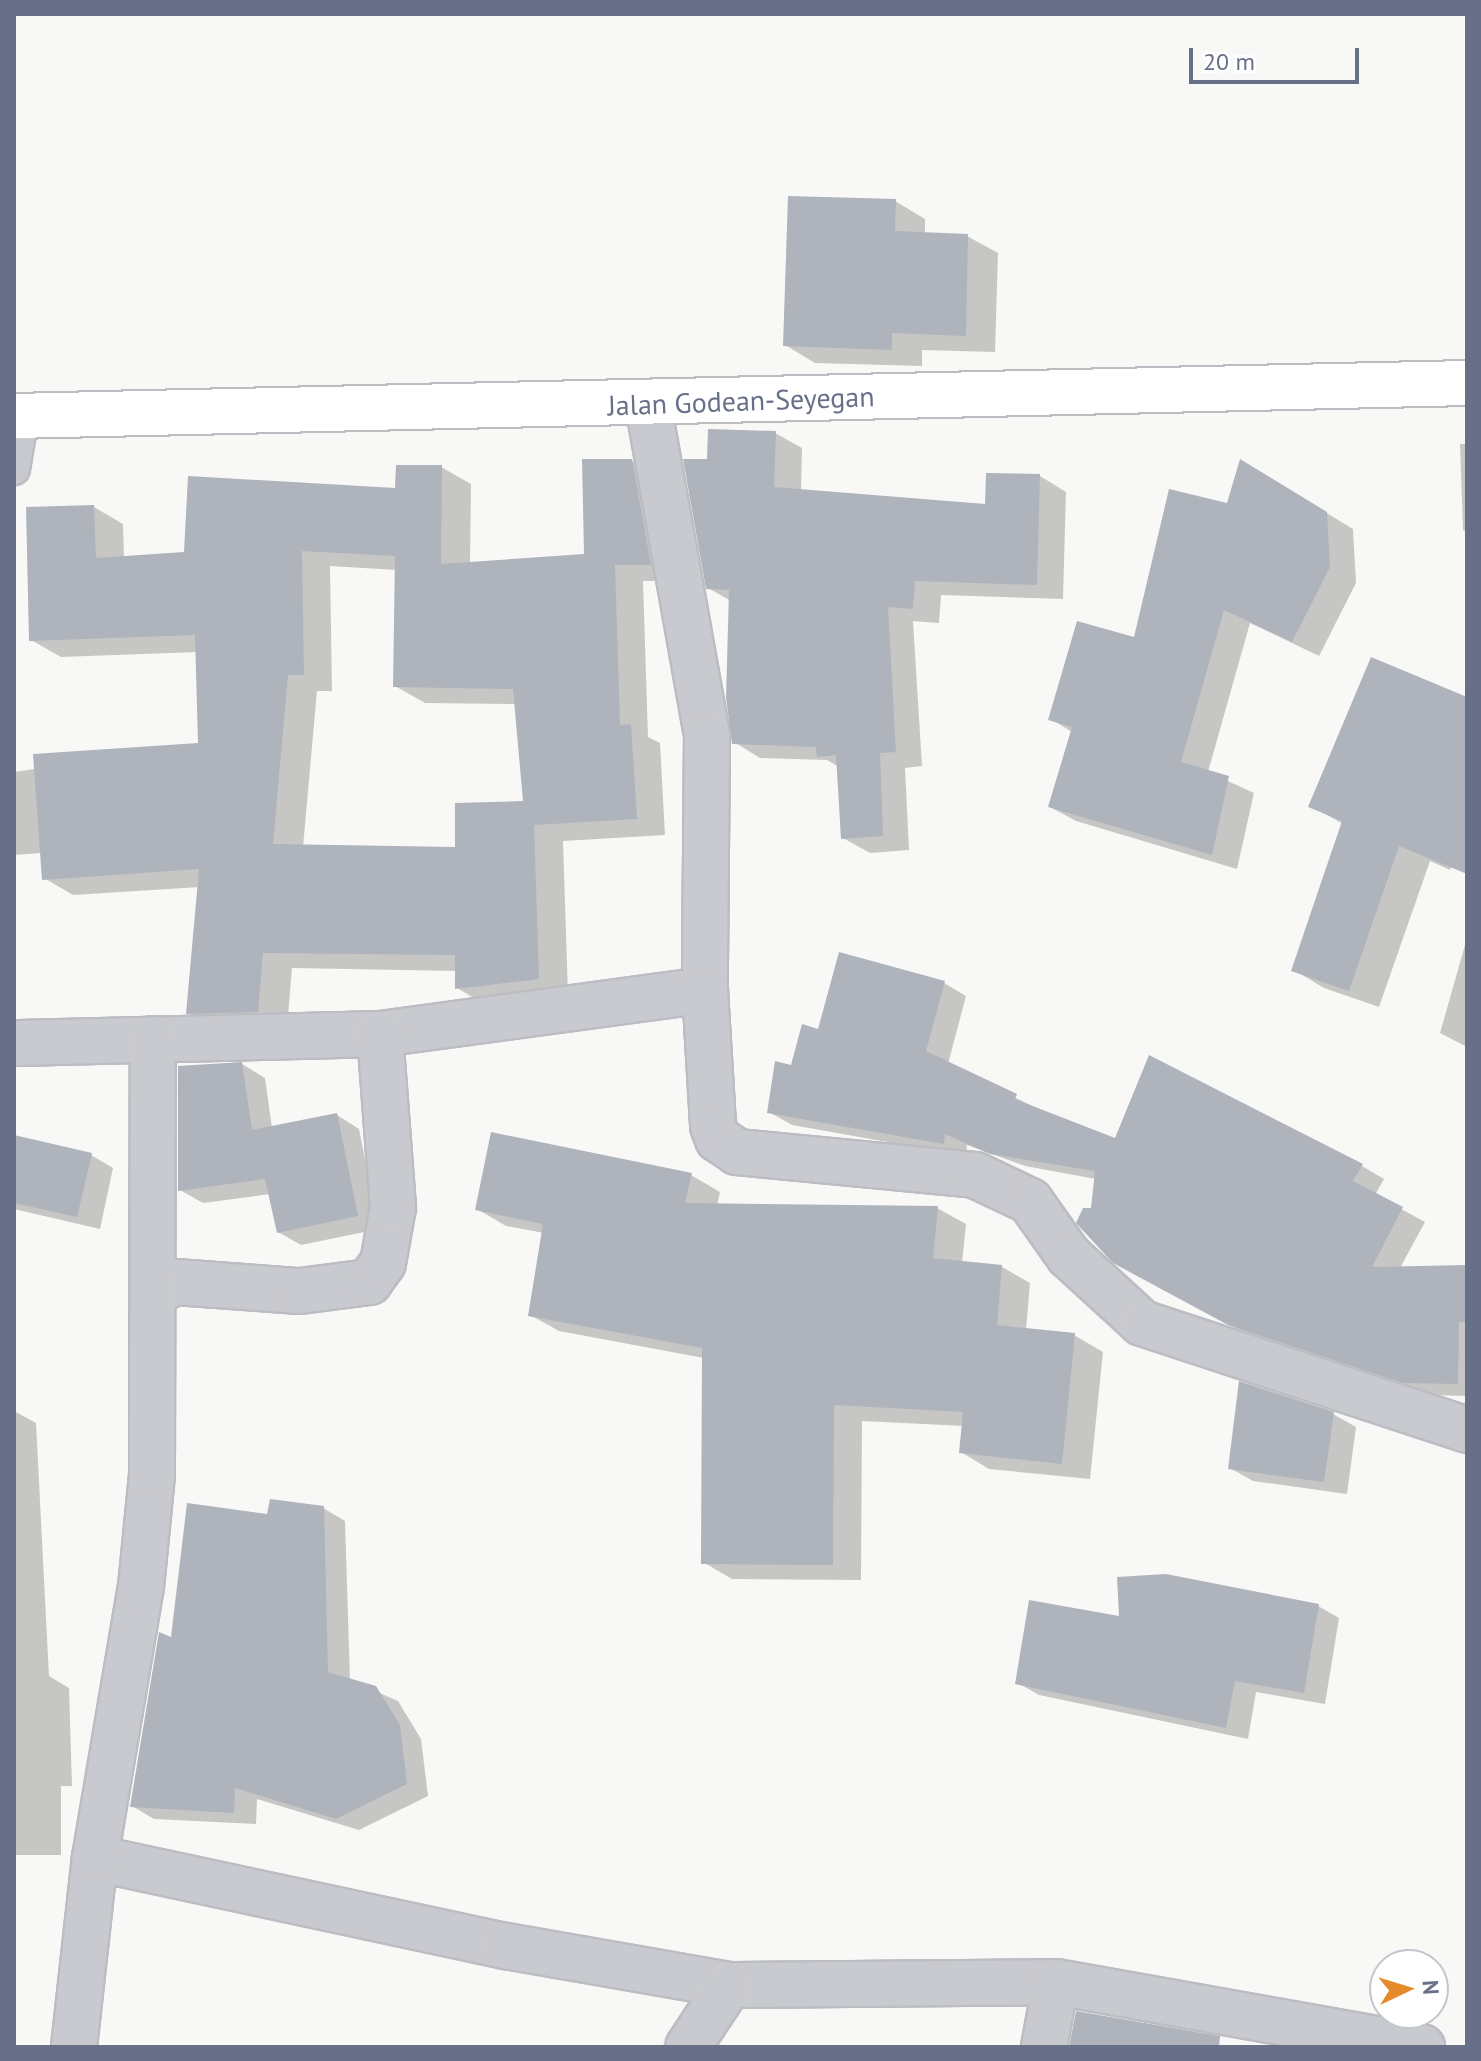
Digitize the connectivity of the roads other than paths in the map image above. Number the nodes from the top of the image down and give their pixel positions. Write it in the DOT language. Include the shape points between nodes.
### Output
graph roads {
  1 [pos="1467,383"];
  2 [pos="648,404"];
  3 [pos="18,416"];
  4 [pos="14,469"];
  5 [pos="705,990"];
  6 [pos="380,1034"];
  7 [pos="153,1039"];
  8 [pos="14,1043"];
  9 [pos="153,1293"];
  10 [pos="1467,1430"];
  11 [pos="95,1858"];
  12 [pos="1056,1982"];
  13 [pos="729,1985"];
  14 [pos="1367,2042"];
  15 [pos="74,2047"];
  16 [pos="688,2047"];
  17 [pos="1044,2047"];
  18 [pos="1422,2047"];
  1 -- 2 [label="main road, Jalan Godean-Seyegan"];
  2 -- 3 [label="main road, Jalan Godean-Seyegan"];
  2 -- 5 [label="street" via="707,736"];
  3 -- 4 [label="lane"];
  5 -- 6 [label="street"];
  5 -- 10 [label="street" via="713,1126 718,1139 737,1152 975,1175 1030,1201 1069,1256 1142,1323"];
  6 -- 7 [label="street"];
  6 -- 9 [label="street" via="393,1207 383,1263 369,1282 300,1291 176,1282"];
  7 -- 8 [label="street"];
  7 -- 9 [label="street"];
  9 -- 11 [label="street" via="152,1474 141,1587"];
  11 -- 13 [label="street" via="506,1946"];
  11 -- 15 [label="street"];
  12 -- 13 [label="street"];
  12 -- 14 [label="street"];
  12 -- 17 [label="street"];
  13 -- 16 [label="street"];
  14 -- 18 [label="street"];
}
